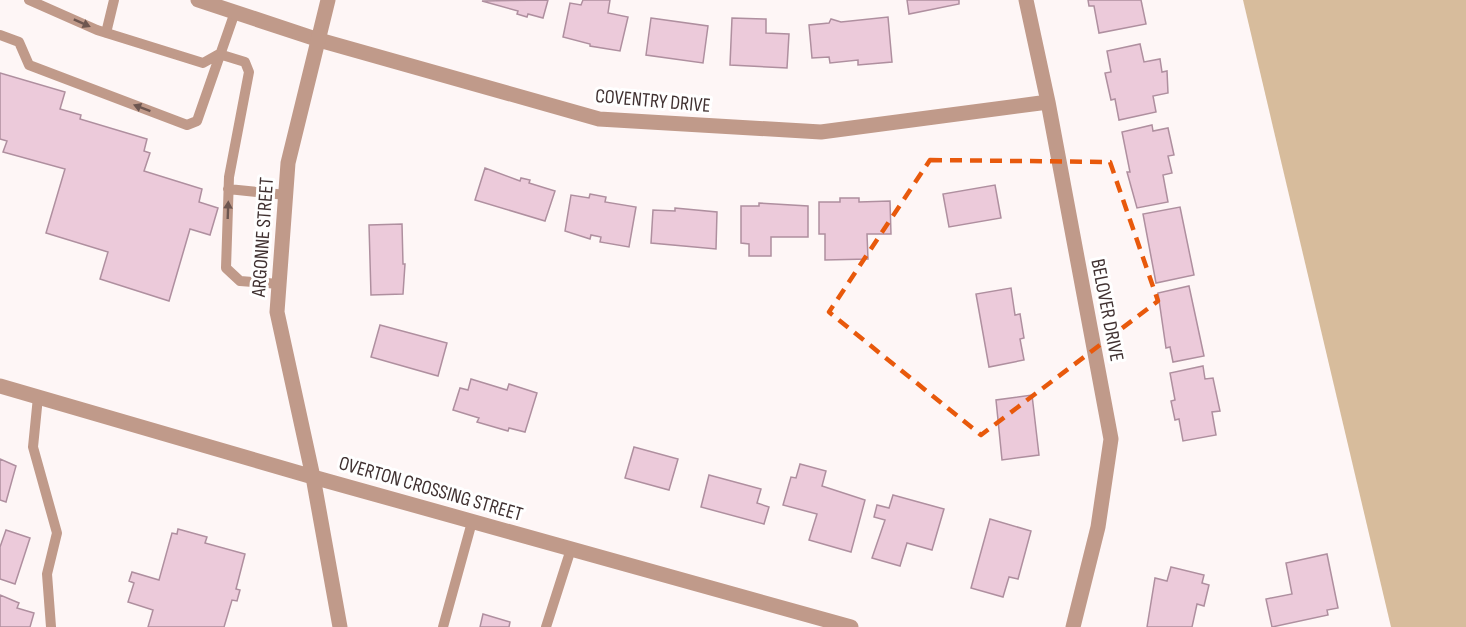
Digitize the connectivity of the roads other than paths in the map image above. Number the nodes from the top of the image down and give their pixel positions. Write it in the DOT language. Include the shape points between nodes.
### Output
graph roads {
  1 [pos="29,0"];
  2 [pos="114,0"];
  3 [pos="198,0"];
  4 [pos="328,0"];
  5 [pos="1026,0"];
  6 [pos="235,12"];
  7 [pos="106,33"];
  8 [pos="0,35"];
  9 [pos="319,40"];
  10 [pos="219,54"];
  11 [pos="1048,102"];
  12 [pos="228,189"];
  13 [pos="286,195"];
  14 [pos="279,284"];
  15 [pos="0,386"];
  16 [pos="38,397"];
  17 [pos="313,477"];
  18 [pos="472,522"];
  19 [pos="571,549"];
  20 [pos="51,627"];
  21 [pos="340,627"];
  22 [pos="443,627"];
  23 [pos="546,627"];
  24 [pos="851,627"];
  25 [pos="1073,627"];
  1 -- 7 [label="lane, one-way"];
  2 -- 7 [label="lane"];
  3 -- 6 [label="street, COVENTRY DRIVE"];
  4 -- 9 [label="street, ARGONNE STREET"];
  5 -- 11 [label="street, BELOVER DRIVE"];
  6 -- 9 [label="street, COVENTRY DRIVE"];
  6 -- 10 [label="lane"];
  7 -- 10 [label="lane" via="203,63"];
  10 -- 8 [label="lane, one-way" via="197,120 187,125 29,65 19,42"];
  9 -- 11 [label="street, COVENTRY DRIVE" via="599,119 821,132"];
  9 -- 13 [label="street, ARGONNE STREET" via="288,163"];
  10 -- 12 [label="lane" via="245,62 249,72"];
  11 -- 25 [label="street, BELOVER DRIVE" via="1111,439 1098,527"];
  12 -- 13 [label="lane"];
  14 -- 12 [label="lane, one-way" via="240,281 226,268"];
  13 -- 14 [label="street, ARGONNE STREET"];
  14 -- 17 [label="street, ARGONNE STREET" via="277,312"];
  15 -- 16 [label="street, OVERTON CROSSING STREET"];
  16 -- 17 [label="street, OVERTON CROSSING STREET"];
  16 -- 20 [label="lane" via="33,447 57,533 47,574"];
  17 -- 18 [label="street, OVERTON CROSSING STREET"];
  17 -- 21 [label="street, ARGONNE STREET"];
  18 -- 19 [label="street, OVERTON CROSSING STREET"];
  18 -- 22 [label="lane"];
  19 -- 23 [label="lane"];
  19 -- 24 [label="street, OVERTON CROSSING STREET"];
}
